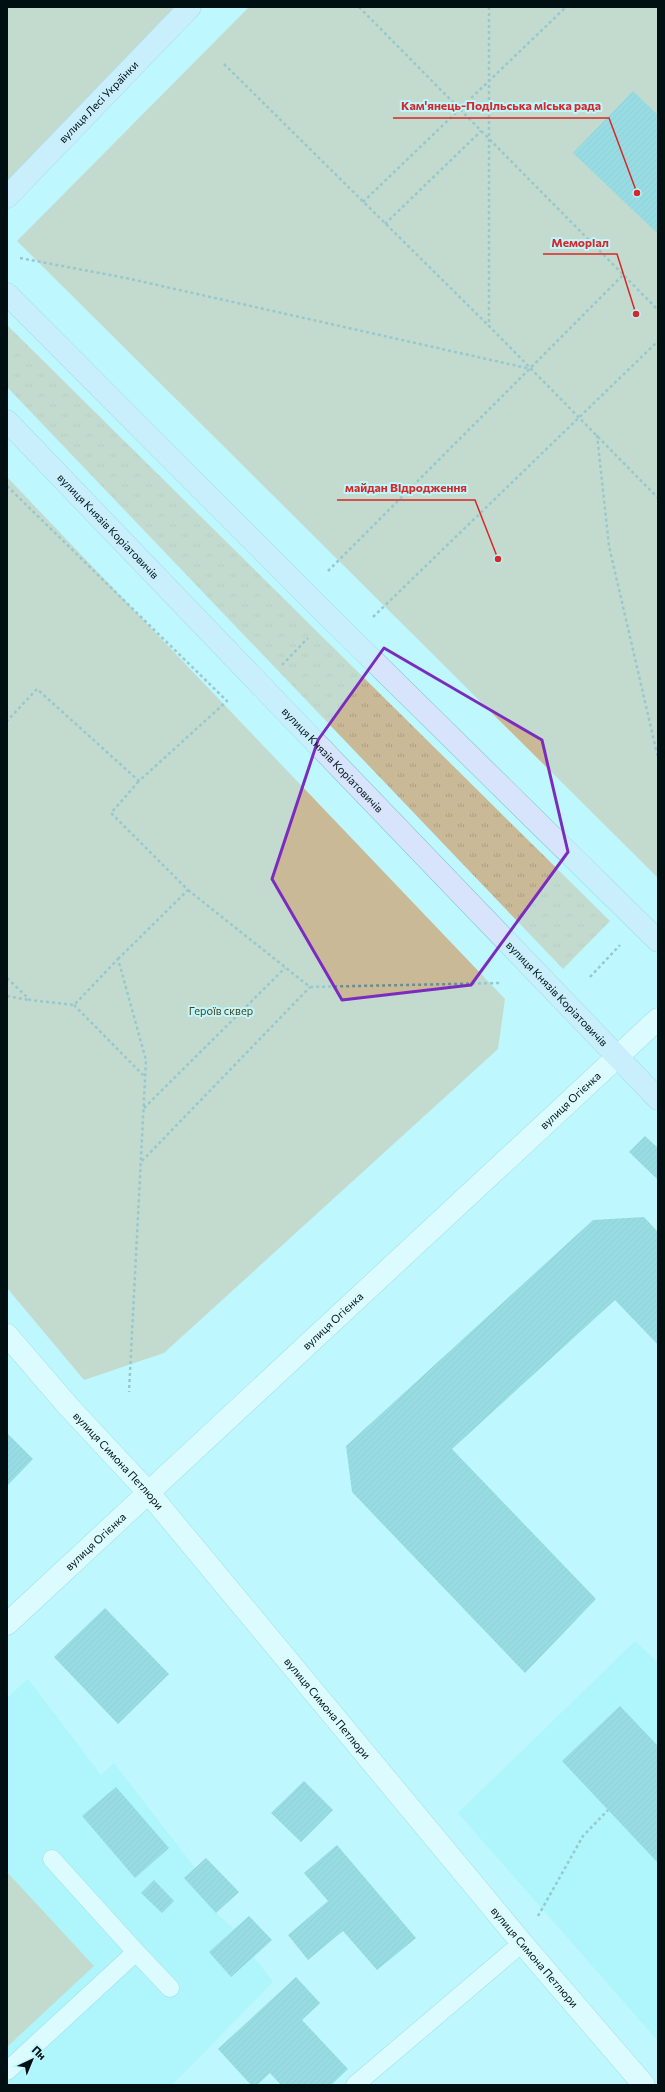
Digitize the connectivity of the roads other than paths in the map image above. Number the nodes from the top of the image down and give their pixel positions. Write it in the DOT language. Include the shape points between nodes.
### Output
graph roads {
  1 [pos="190,7"];
  2 [pos="7,196"];
  3 [pos="7,294"];
  4 [pos="7,421"];
  5 [pos="658,941"];
  6 [pos="658,1018"];
  7 [pos="617,1057"];
  8 [pos="658,1099"];
  9 [pos="7,1335"];
  10 [pos="148,1492"];
  11 [pos="7,1624"];
  12 [pos="52,1859"];
  13 [pos="522,1943"];
  14 [pos="136,1952"];
  15 [pos="170,1988"];
  16 [pos="7,2071"];
  17 [pos="355,2085"];
  18 [pos="644,2085"];
  1 -- 2 [label="main road, вулиця Лесі Українки"];
  3 -- 5 [label="main road" via="328,616"];
  4 -- 7 [label="main road, вулиця Князів Коріатовичів"];
  6 -- 7 [label="street, вулиця Огієнка"];
  7 -- 8 [label="main road, вулиця Князів Коріатовичів"];
  7 -- 10 [label="street, вулиця Огієнка"];
  9 -- 10 [label="street, вулиця Симона Петлюри" via="68,1406"];
  10 -- 11 [label="street, вулиця Огієнка"];
  10 -- 13 [label="street, вулиця Симона Петлюри"];
  12 -- 14 [label="lane"];
  13 -- 17 [label="lane"];
  13 -- 18 [label="street, вулиця Симона Петлюри"];
  14 -- 15 [label="lane"];
  14 -- 16 [label="lane"];
}
